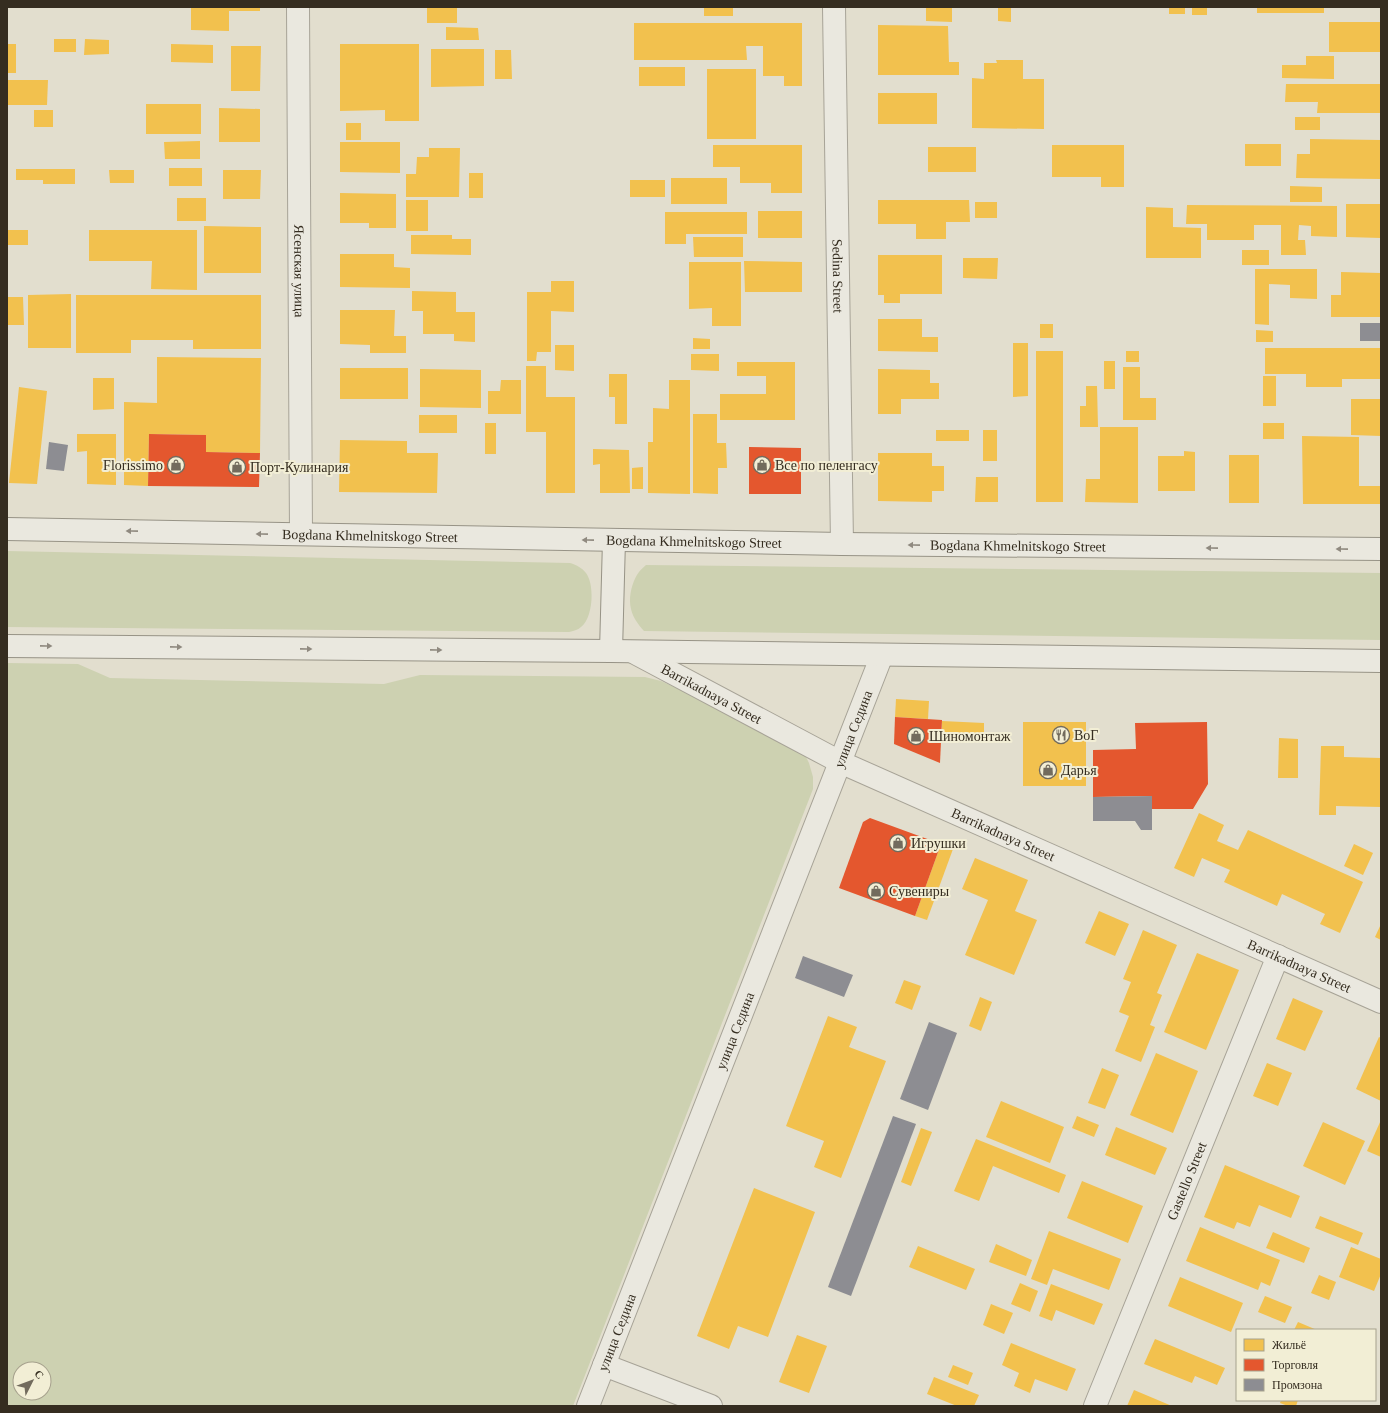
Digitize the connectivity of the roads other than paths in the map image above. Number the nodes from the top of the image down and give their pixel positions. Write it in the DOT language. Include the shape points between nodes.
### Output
graph roads {
  1 [pos="298,7"];
  2 [pos="834,7"];
  3 [pos="7,529"];
  4 [pos="301,534"];
  5 [pos="614,540"];
  6 [pos="842,544"];
  7 [pos="1381,549"];
  8 [pos="7,646"];
  9 [pos="611,651"];
  10 [pos="633,652"];
  11 [pos="882,655"];
  12 [pos="1381,661"];
  13 [pos="840,762"];
  14 [pos="1278,956"];
  15 [pos="1381,1002"];
  16 [pos="604,1365"];
  17 [pos="588,1406"];
  18 [pos="711,1406"];
  19 [pos="1095,1406"];
  1 -- 4 [label="street, Ясенская улица"];
  2 -- 6 [label="street, Sedina Street"];
  4 -- 3 [label="street, Bogdana Khmelnitskogo Street, one-way"];
  5 -- 4 [label="street, Bogdana Khmelnitskogo Street, one-way"];
  5 -- 6 [label="street, Bogdana Khmelnitskogo Street"];
  5 -- 9 [label="street"];
  7 -- 6 [label="street, Bogdana Khmelnitskogo Street, one-way"];
  8 -- 9 [label="street, one-way"];
  9 -- 10 [label="street"];
  10 -- 11 [label="street"];
  10 -- 13 [label="street, Barrikadnaya Street"];
  11 -- 12 [label="street"];
  11 -- 13 [label="street, улица Седина"];
  13 -- 14 [label="street, Barrikadnaya Street"];
  13 -- 16 [label="street, улица Седина"];
  14 -- 15 [label="street, Barrikadnaya Street"];
  14 -- 19 [label="street, Gastello Street"];
  16 -- 17 [label="street, улица Седина"];
  16 -- 18 [label="street"];
}
